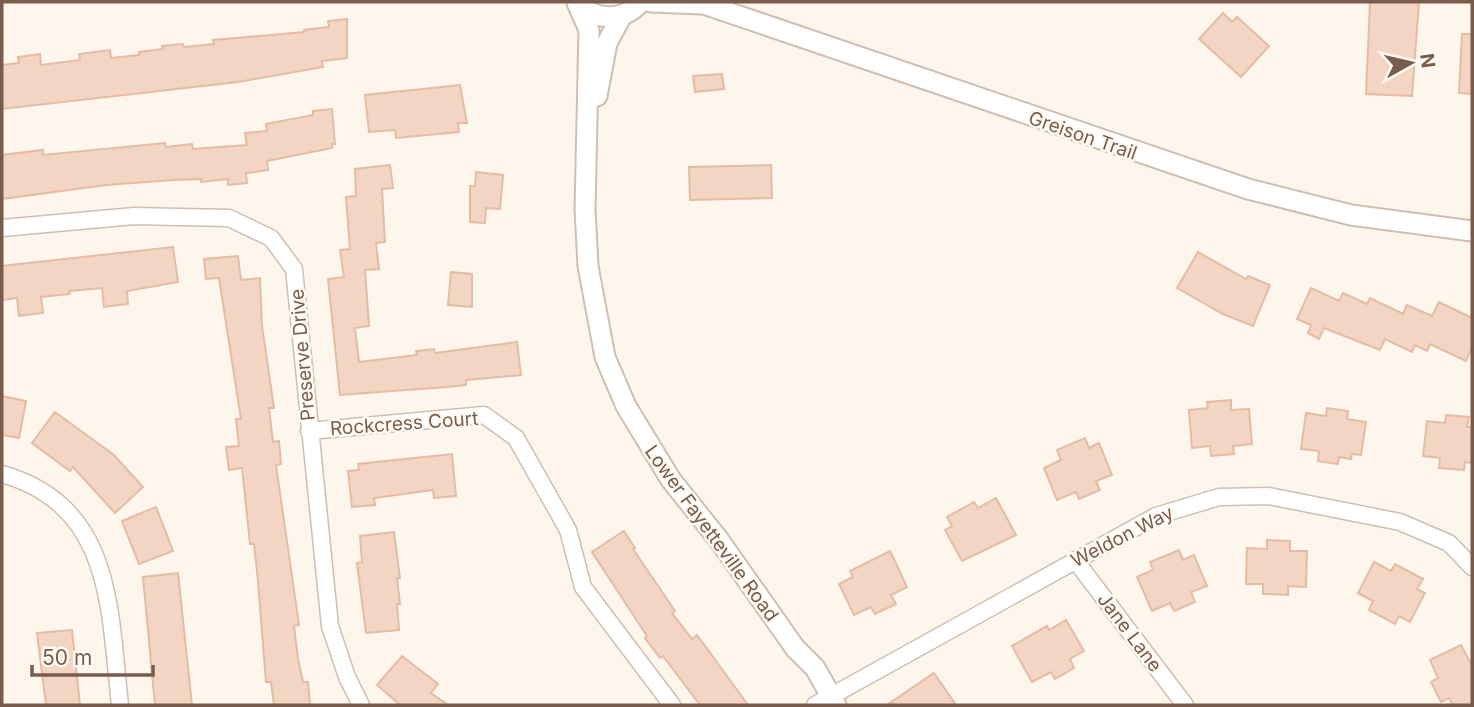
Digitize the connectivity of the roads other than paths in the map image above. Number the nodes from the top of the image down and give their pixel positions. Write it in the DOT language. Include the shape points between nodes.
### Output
graph roads {
  1 [pos="577,2"];
  2 [pos="641,2"];
  3 [pos="651,2"];
  4 [pos="700,3"];
  5 [pos="622,15"];
  6 [pos="587,142"];
  7 [pos="2,228"];
  8 [pos="1472,231"];
  9 [pos="309,431"];
  10 [pos="2,474"];
  11 [pos="1075,559"];
  12 [pos="1472,567"];
  13 [pos="827,702"];
  14 [pos="120,705"];
  15 [pos="361,705"];
  16 [pos="672,705"];
  17 [pos="1185,705"];
  1 -- 5 [label="street" via="598,16"];
  1 -- 6 [label="street, Lower Fayetteville Road" via="589,30"];
  2 -- 5 [label="street"];
  3 -- 4 [label="street, Greison Trail"];
  4 -- 8 [label="street, Greison Trail" via="1248,189 1351,215"];
  5 -- 6 [label="street, Lower Fayetteville Road" via="607,43"];
  6 -- 13 [label="street, Lower Fayetteville Road" via="588,266 610,369 626,406 671,480 795,648 815,668"];
  7 -- 9 [label="street, Preserve Drive" via="134,216 229,218 271,238 294,269"];
  9 -- 15 [label="street, Preserve Drive" via="330,626"];
  9 -- 16 [label="street, Rockcress Court" via="484,415 516,438 568,530 583,587"];
  10 -- 14 [label="street" via="21,479 55,501 75,519 94,547 107,593"];
  11 -- 12 [label="street, Weldon Way" via="1178,508 1219,497 1269,496 1400,522 1449,543"];
  11 -- 13 [label="street, Weldon Way"];
  11 -- 17 [label="street, Jane Lane"];
}
